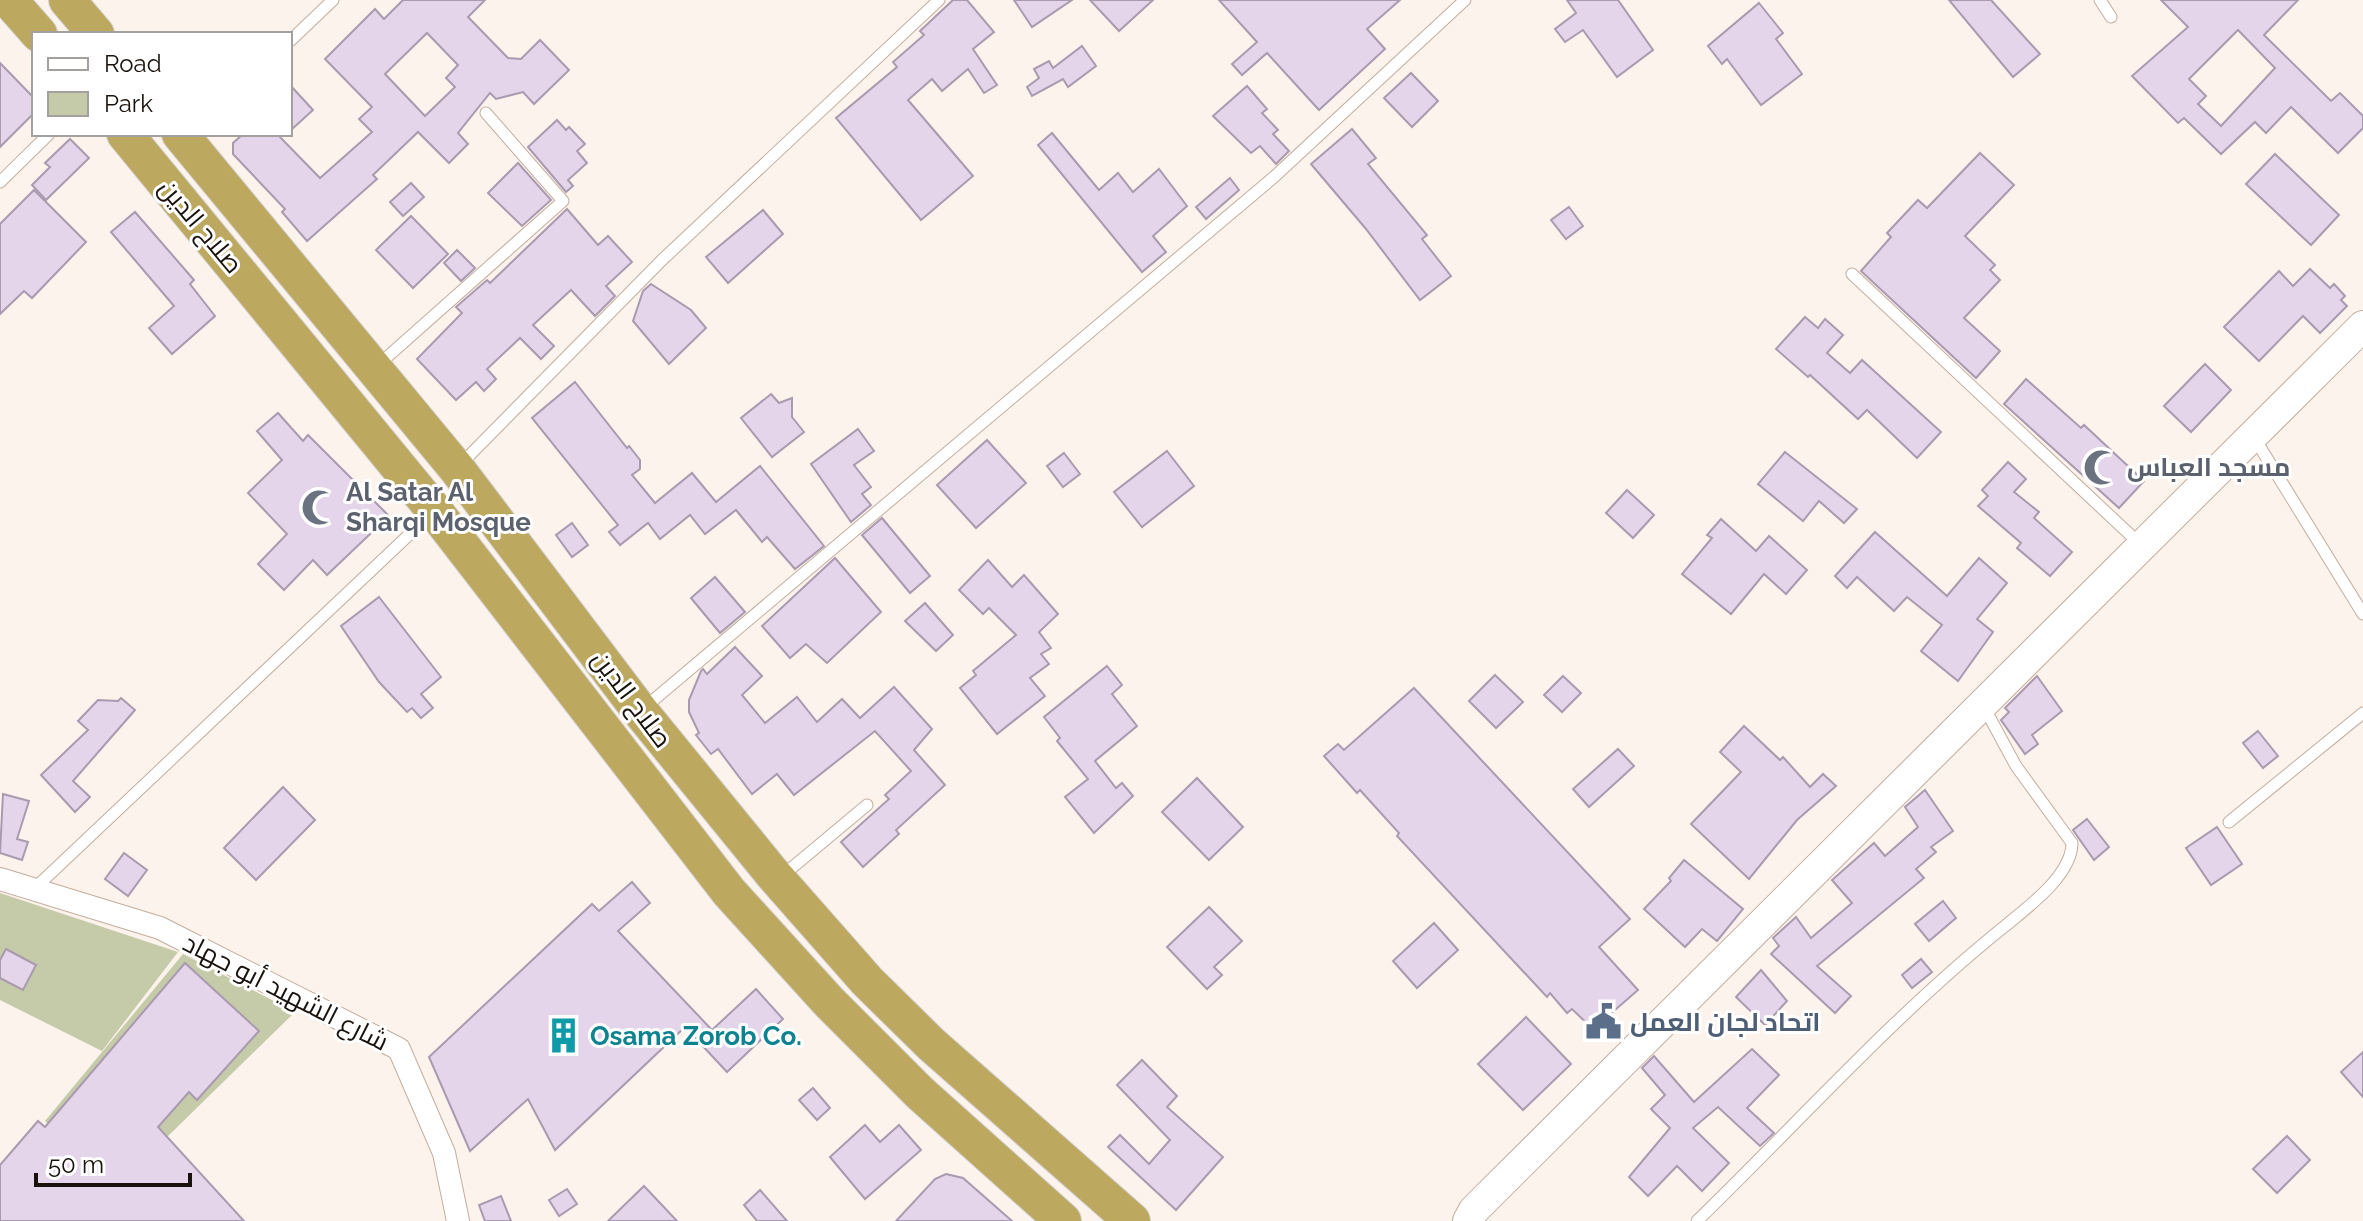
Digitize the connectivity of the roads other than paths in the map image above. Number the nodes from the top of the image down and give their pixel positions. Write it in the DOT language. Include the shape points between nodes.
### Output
graph roads {
  1 [pos="9,0"];
  2 [pos="67,0"];
  3 [pos="333,0"];
  4 [pos="939,0"];
  5 [pos="1465,0"];
  6 [pos="2100,0"];
  7 [pos="2111,17"];
  8 [pos="37,32"];
  9 [pos="94,32"];
  10 [pos="292,39"];
  11 [pos="486,113"];
  12 [pos="47,136"];
  13 [pos="127,136"];
  14 [pos="186,136"];
  15 [pos="0,182"];
  16 [pos="1852,274"];
  17 [pos="2363,326"];
  18 [pos="374,370"];
  19 [pos="2252,435"];
  20 [pos="457,469"];
  21 [pos="434,510"];
  22 [pos="2141,544"];
  23 [pos="2363,614"];
  24 [pos="1982,703"];
  25 [pos="640,711"];
  26 [pos="2363,713"];
  27 [pos="867,805"];
  28 [pos="2229,822"];
  29 [pos="775,876"];
  30 [pos="0,879"];
  31 [pos="34,889"];
  32 [pos="729,892"];
  33 [pos="867,981"];
  34 [pos="829,1002"];
  35 [pos="1465,1217"];
  36 [pos="458,1221"];
  37 [pos="1063,1221"];
  38 [pos="1132,1221"];
  39 [pos="1697,1221"];
  1 -- 8 [label="highway"];
  2 -- 9 [label="highway"];
  3 -- 10 [label="lane"];
  4 -- 20 [label="lane" via="662,260"];
  5 -- 25 [label="lane" via="1274,177"];
  6 -- 7 [label="lane"];
  11 -- 18 [label="lane" via="563,201"];
  12 -- 15 [label="lane"];
  13 -- 21 [label="highway, صلاح الدين"];
  14 -- 18 [label="highway, صلاح الدين"];
  16 -- 22 [label="lane"];
  17 -- 19 [label="main road"];
  18 -- 20 [label="highway, صلاح الدين"];
  19 -- 22 [label="main road"];
  19 -- 23 [label="lane"];
  20 -- 25 [label="highway, صلاح الدين"];
  21 -- 31 [label="lane"];
  21 -- 32 [label="highway, صلاح الدين"];
  22 -- 24 [label="main road"];
  24 -- 35 [label="main road"];
  24 -- 39 [label="lane" via="2016,766 2072,843 2069,862 2013,919 1891,1024"];
  25 -- 29 [label="highway, صلاح الدين"];
  26 -- 28 [label="lane"];
  27 -- 29 [label="lane"];
  29 -- 32 [label="highway" via="762,899"];
  29 -- 33 [label="highway, صلاح الدين"];
  30 -- 31 [label="street, شارع الشهيد أبو جهاد"];
  31 -- 36 [label="street, شارع الشهيد أبو جهاد" via="160,928 399,1049 444,1153"];
  32 -- 34 [label="highway, صلاح الدين"];
  33 -- 34 [label="highway" via="851,976 839,980"];
  33 -- 38 [label="highway, صلاح الدين" via="1026,1131"];
  34 -- 37 [label="highway, صلاح الدين" via="920,1093"];
}
